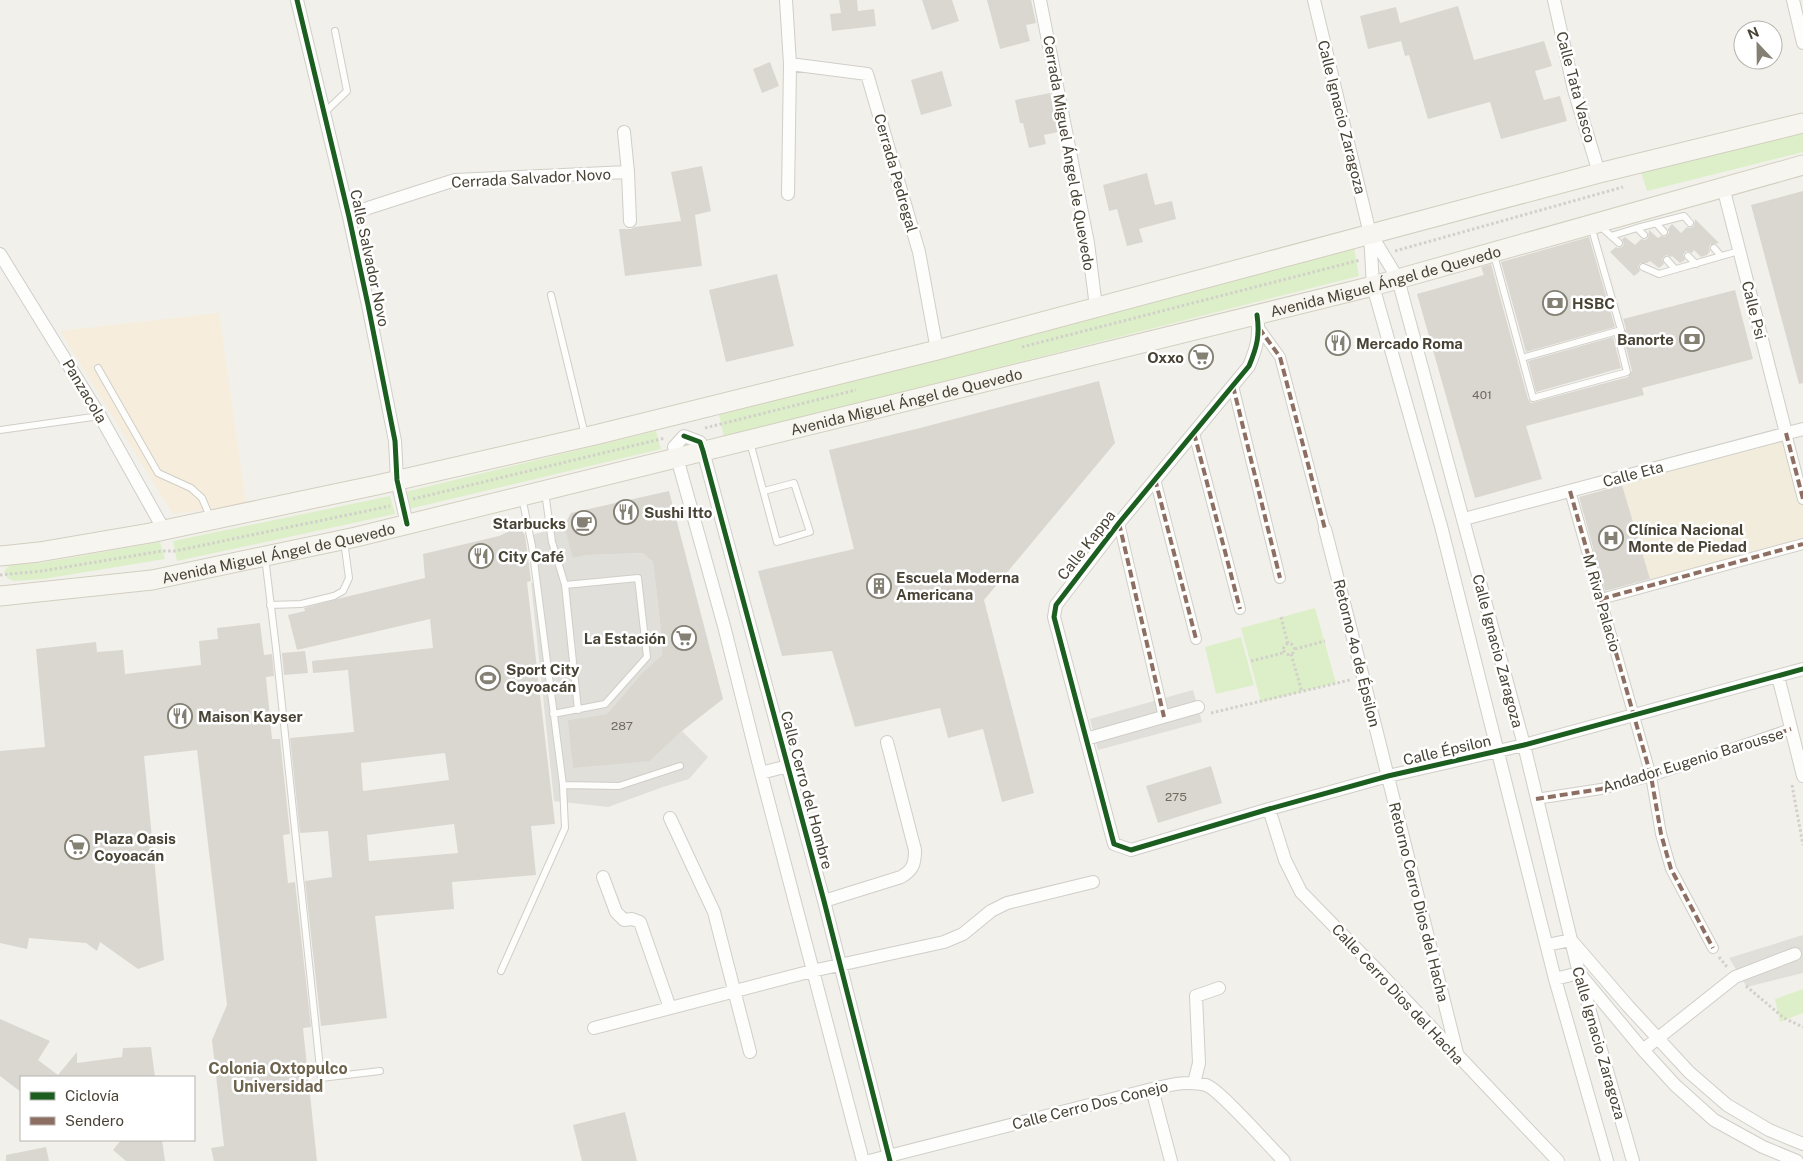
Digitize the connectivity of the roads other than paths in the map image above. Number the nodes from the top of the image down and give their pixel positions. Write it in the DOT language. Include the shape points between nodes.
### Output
graph roads {
  1 [pos="296,0"];
  2 [pos="786,0"];
  3 [pos="1040,0"];
  4 [pos="1314,0"];
  5 [pos="1554,0"];
  6 [pos="1793,0"];
  7 [pos="335,31"];
  8 [pos="1803,43"];
  9 [pos="790,64"];
  10 [pos="324,113"];
  11 [pos="1803,123"];
  12 [pos="624,132"];
  13 [pos="1803,165"];
  14 [pos="628,172"];
  15 [pos="1599,173"];
  16 [pos="1722,187"];
  17 [pos="788,194"];
  18 [pos="349,217"];
  19 [pos="630,221"];
  20 [pos="1593,223"];
  21 [pos="1656,223"];
  22 [pos="1690,223"];
  23 [pos="1637,228"];
  24 [pos="1664,232"];
  25 [pos="1370,234"];
  26 [pos="1611,236"];
  27 [pos="1644,236"];
  28 [pos="1619,243"];
  29 [pos="1714,248"];
  30 [pos="1739,251"];
  31 [pos="1493,252"];
  32 [pos="0,254"];
  33 [pos="1688,256"];
  34 [pos="1721,256"];
  35 [pos="1667,260"];
  36 [pos="1696,264"];
  37 [pos="1644,267"];
  38 [pos="1676,270"];
  39 [pos="1398,279"];
  40 [pos="1373,286"];
  41 [pos="551,295"];
  42 [pos="1096,307"];
  43 [pos="1258,322"];
  44 [pos="1617,332"];
  45 [pos="938,350"];
  46 [pos="1522,358"];
  47 [pos="98,368"];
  48 [pos="1233,386"];
  49 [pos="679,414"];
  50 [pos="100,416"];
  51 [pos="1803,429"];
  52 [pos="0,430"];
  53 [pos="1194,433"];
  54 [pos="1786,433"];
  55 [pos="684,434"];
  56 [pos="586,437"];
  57 [pos="749,440"];
  58 [pos="703,451"];
  59 [pos="676,458"];
  60 [pos="1154,479"];
  61 [pos="397,480"];
  62 [pos="545,490"];
  63 [pos="1570,490"];
  64 [pos="764,491"];
  65 [pos="522,496"];
  66 [pos="1803,499"];
  67 [pos="1464,519"];
  68 [pos="211,520"];
  69 [pos="1119,523"];
  70 [pos="407,524"];
  71 [pos="1325,529"];
  72 [pos="164,530"];
  73 [pos="344,539"];
  74 [pos="1803,544"];
  75 [pos="0,556"];
  76 [pos="265,556"];
  77 [pos="1280,578"];
  78 [pos="566,585"];
  79 [pos="0,596"];
  80 [pos="1601,599"];
  81 [pos="270,605"];
  82 [pos="1240,609"];
  83 [pos="1196,639"];
  84 [pos="1803,669"];
  85 [pos="1778,676"];
  86 [pos="578,710"];
  87 [pos="1203,710"];
  88 [pos="553,714"];
  89 [pos="1634,715"];
  90 [pos="1164,717"];
  91 [pos="1791,729"];
  92 [pos="1086,739"];
  93 [pos="887,742"];
  94 [pos="1524,745"];
  95 [pos="1498,751"];
  96 [pos="680,766"];
  97 [pos="788,766"];
  98 [pos="761,773"];
  99 [pos="1388,776"];
  100 [pos="1651,776"];
  101 [pos="1797,777"];
  102 [pos="563,785"];
  103 [pos="1536,799"];
  104 [pos="1269,809"];
  105 [pos="670,818"];
  106 [pos="1109,827"];
  107 [pos="603,878"];
  108 [pos="1093,882"];
  109 [pos="824,901"];
  110 [pos="1571,940"];
  111 [pos="1547,945"];
  112 [pos="1712,948"];
  113 [pos="1795,954"];
  114 [pos="839,965"];
  115 [pos="502,971"];
  116 [pos="812,971"];
  117 [pos="1579,973"];
  118 [pos="1555,979"];
  119 [pos="1219,988"];
  120 [pos="733,991"];
  121 [pos="670,1008"];
  122 [pos="594,1028"];
  123 [pos="1658,1038"];
  124 [pos="1643,1050"];
  125 [pos="750,1052"];
  126 [pos="1458,1057"];
  127 [pos="380,1071"];
  128 [pos="1194,1083"];
  129 [pos="1152,1089"];
  130 [pos="1803,1144"];
  131 [pos="890,1159"];
  132 [pos="863,1161"];
  133 [pos="869,1161"];
  134 [pos="1171,1161"];
  135 [pos="1284,1161"];
  136 [pos="1558,1161"];
  137 [pos="1607,1161"];
  138 [pos="1633,1161"];
  139 [pos="1797,1161"];
  1 -- 10 [label="street, Calle Salvador Novo"];
  2 -- 9 [label="street"];
  3 -- 42 [label="street, Cerrada Miguel Ángel de Quevedo" via="1088,243"];
  4 -- 25 [label="street, Calle Ignacio Zaragoza"];
  5 -- 15 [label="street, Calle Tata Vasco" via="1574,90"];
  6 -- 8 [label="street"];
  7 -- 10 [label="lane" via="347,91"];
  9 -- 17 [label="street"];
  9 -- 45 [label="street, Cerrada Pedregal" via="867,74 919,252"];
  10 -- 18 [label="street, Calle Salvador Novo"];
  11 -- 15 [label="main road"];
  12 -- 14 [label="street"];
  13 -- 16 [label="main road, Avenida Miguel Ángel de Quevedo"];
  14 -- 18 [label="street, Cerrada Salvador Novo" via="454,180"];
  14 -- 19 [label="street"];
  15 -- 25 [label="main road"];
  16 -- 20 [label="main road, Avenida Miguel Ángel de Quevedo"];
  16 -- 30 [label="street, Calle Psi"];
  18 -- 61 [label="street, Calle Salvador Novo" via="392,424"];
  20 -- 26 [label="lane"];
  20 -- 31 [label="main road, Avenida Miguel Ángel de Quevedo"];
  20 -- 44 [label="lane" via="1621,330"];
  21 -- 22 [label="lane" via="1684,216"];
  21 -- 23 [label="lane"];
  21 -- 24 [label="lane"];
  23 -- 26 [label="lane"];
  23 -- 27 [label="lane"];
  25 -- 39 [label="street, Calle Ignacio Zaragoza"];
  25 -- 40 [label="street, Calle Ignacio Zaragoza"];
  25 -- 42 [label="main road"];
  26 -- 28 [label="lane"];
  29 -- 34 [label="lane"];
  30 -- 34 [label="lane"];
  30 -- 54 [label="street, Calle Psi"];
  31 -- 39 [label="main road, Avenida Miguel Ángel de Quevedo"];
  31 -- 46 [label="lane"];
  32 -- 50 [label="street, Panzacola"];
  33 -- 36 [label="lane"];
  34 -- 36 [label="lane"];
  35 -- 38 [label="lane"];
  36 -- 38 [label="lane"];
  37 -- 38 [label="lane" via="1659,274"];
  39 -- 40 [label="main road, Avenida Miguel Ángel de Quevedo"];
  39 -- 67 [label="street, Calle Ignacio Zaragoza"];
  40 -- 43 [label="main road, Avenida Miguel Ángel de Quevedo"];
  40 -- 95 [label="street, Calle Ignacio Zaragoza" via="1441,526"];
  41 -- 56 [label="lane"];
  42 -- 45 [label="main road"];
  43 -- 48 [label="street, Calle Kappa" via="1257,348 1249,366"];
  43 -- 57 [label="main road, Avenida Miguel Ángel de Quevedo"];
  43 -- 71 [label="street" via="1280,357"];
  44 -- 46 [label="lane"];
  44 -- 46 [label="lane" via="1628,372 1542,396 1533,398"];
  45 -- 49 [label="main road"];
  47 -- 68 [label="lane" via="158,473 192,488 202,498"];
  48 -- 53 [label="street, Calle Kappa"];
  48 -- 77 [label="street"];
  49 -- 55 [label="street"];
  49 -- 56 [label="main road"];
  50 -- 52 [label="lane"];
  50 -- 72 [label="street, Panzacola"];
  51 -- 54 [label="street, Calle Eta"];
  53 -- 60 [label="street, Calle Kappa"];
  53 -- 82 [label="street"];
  54 -- 63 [label="street, Calle Eta"];
  54 -- 66 [label="street"];
  55 -- 58 [label="street" via="700,442"];
  55 -- 59 [label="street" via="674,447"];
  56 -- 61 [label="main road"];
  57 -- 58 [label="main road, Avenida Miguel Ángel de Quevedo"];
  57 -- 64 [label="lane"];
  58 -- 59 [label="main road, Avenida Miguel Ángel de Quevedo"];
  58 -- 97 [label="street, Calle Cerro del Hombre"];
  59 -- 62 [label="main road, Avenida Miguel Ángel de Quevedo"];
  59 -- 98 [label="street" via="724,626"];
  60 -- 69 [label="street, Calle Kappa"];
  60 -- 83 [label="street"];
  61 -- 68 [label="main road"];
  61 -- 70 [label="street, Calle Salvador Novo"];
  62 -- 65 [label="main road, Avenida Miguel Ángel de Quevedo"];
  62 -- 78 [label="lane" via="552,542"];
  63 -- 67 [label="street, Calle Eta"];
  63 -- 80 [label="street, M Riva Palacio"];
  64 -- 64 [label="lane" via="794,483 810,532 777,542"];
  65 -- 70 [label="main road, Avenida Miguel Ángel de Quevedo"];
  65 -- 88 [label="lane" via="532,546"];
  67 -- 94 [label="street, Calle Ignacio Zaragoza"];
  68 -- 72 [label="main road"];
  69 -- 90 [label="street"];
  69 -- 92 [label="street, Calle Kappa" via="1062,596 1054,617"];
  70 -- 73 [label="main road, Avenida Miguel Ángel de Quevedo"];
  71 -- 99 [label="street, Retorno 4o de Épsilon"];
  72 -- 75 [label="main road"];
  73 -- 76 [label="main road, Avenida Miguel Ángel de Quevedo"];
  73 -- 81 [label="lane" via="349,578 343,591 301,604"];
  74 -- 80 [label="street"];
  76 -- 79 [label="main road, Avenida Miguel Ángel de Quevedo" via="152,580"];
  76 -- 81 [label="lane"];
  78 -- 86 [label="lane"];
  78 -- 86 [label="lane" via="638,578 647,657 605,704"];
  80 -- 89 [label="street, M Riva Palacio"];
  81 -- 127 [label="lane" via="321,1078"];
  84 -- 85 [label="street, Calle Épsilon"];
  85 -- 89 [label="street, Calle Épsilon"];
  85 -- 91 [label="street"];
  86 -- 88 [label="lane"];
  87 -- 90 [label="street"];
  88 -- 102 [label="lane"];
  89 -- 94 [label="street, Calle Épsilon"];
  89 -- 100 [label="street, M Riva Palacio"];
  90 -- 92 [label="street"];
  91 -- 100 [label="street, Andador Eugenio Barousse"];
  91 -- 101 [label="street"];
  92 -- 106 [label="street, Calle Kappa"];
  93 -- 109 [label="street" via="915,850 915,862 910,871 900,877"];
  94 -- 95 [label="street, Calle Épsilon"];
  94 -- 103 [label="street, Calle Ignacio Zaragoza"];
  95 -- 99 [label="street, Calle Épsilon"];
  95 -- 111 [label="street, Calle Ignacio Zaragoza"];
  96 -- 102 [label="lane" via="618,786"];
  97 -- 98 [label="street, Calle Cerro del Hombre"];
  97 -- 109 [label="street, Calle Cerro del Hombre"];
  98 -- 116 [label="street"];
  99 -- 104 [label="street, Calle Épsilon"];
  99 -- 126 [label="street, Retorno Cerro Dios del Hacha"];
  100 -- 103 [label="street, Andador Eugenio Barousse" via="1601,789"];
  100 -- 112 [label="street, M Riva Palacio" via="1660,834 1671,870"];
  102 -- 115 [label="lane" via="566,828"];
  103 -- 110 [label="street, Calle Ignacio Zaragoza"];
  104 -- 106 [label="street, Calle Épsilon" via="1130,850 1114,844"];
  104 -- 126 [label="street, Calle Cerro Dios del Hacha" via="1285,860 1301,892"];
  105 -- 120 [label="street" via="714,912"];
  107 -- 121 [label="street" via="616,912 624,920 640,922"];
  108 -- 114 [label="street" via="1008,903 991,911 963,934 944,942"];
  109 -- 114 [label="street, Calle Cerro del Hombre"];
  110 -- 111 [label="street"];
  110 -- 117 [label="street, Calle Ignacio Zaragoza"];
  110 -- 123 [label="street"];
  111 -- 118 [label="street, Calle Ignacio Zaragoza"];
  113 -- 123 [label="street" via="1735,977"];
  114 -- 116 [label="street"];
  114 -- 131 [label="street, Calle Cerro del Hombre"];
  116 -- 120 [label="street"];
  116 -- 132 [label="street"];
  117 -- 118 [label="street"];
  117 -- 124 [label="street"];
  117 -- 138 [label="street, Calle Ignacio Zaragoza"];
  118 -- 137 [label="street, Calle Ignacio Zaragoza"];
  119 -- 128 [label="street" via="1196,996 1199,1063"];
  120 -- 121 [label="street"];
  120 -- 125 [label="street"];
  121 -- 122 [label="street"];
  123 -- 124 [label="street"];
  123 -- 130 [label="street" via="1689,1072 1727,1104 1769,1130"];
  124 -- 139 [label="street" via="1714,1120 1763,1147"];
  126 -- 136 [label="street, Calle Cerro Dios del Hacha"];
  128 -- 129 [label="street, Calle Cerro Dos Conejo"];
  128 -- 135 [label="street, Calle Cerro Dos Conejo" via="1208,1086 1223,1098"];
  129 -- 131 [label="street, Calle Cerro Dos Conejo"];
  129 -- 134 [label="street"];
  131 -- 133 [label="street, Calle Cerro Dos Conejo"];
}
